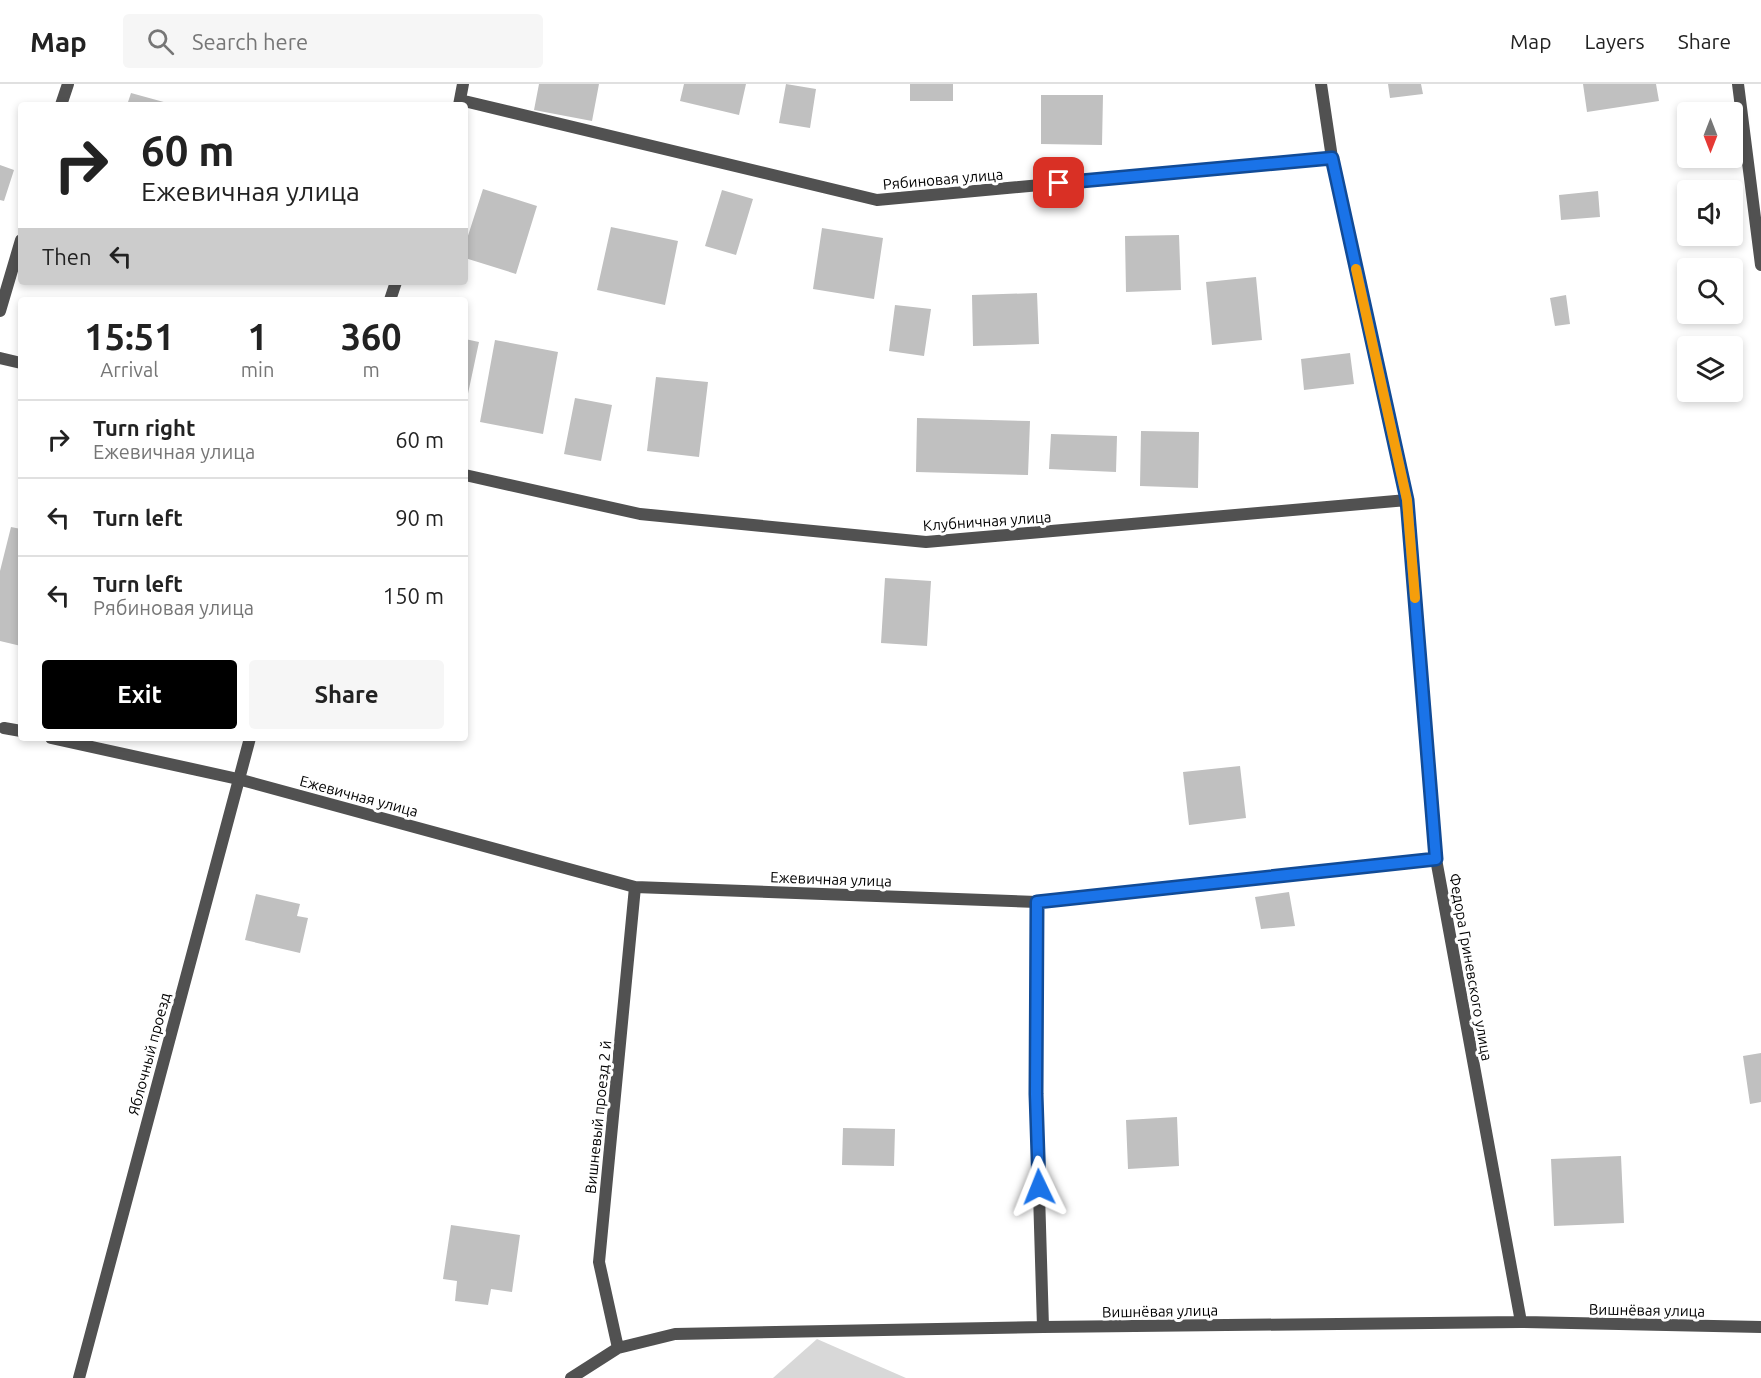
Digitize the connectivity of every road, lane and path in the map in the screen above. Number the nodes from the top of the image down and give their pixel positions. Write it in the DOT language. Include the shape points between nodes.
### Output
graph roads {
  1 [pos="68,84"];
  2 [pos="463,84"];
  3 [pos="1321,84"];
  4 [pos="1738,84"];
  5 [pos="62,102"];
  6 [pos="460,102"];
  7 [pos="468,104"];
  8 [pos="1332,158"];
  9 [pos="18,250"];
  10 [pos="1761,265"];
  11 [pos="0,311"];
  12 [pos="0,358"];
  13 [pos="18,362"];
  14 [pos="468,476"];
  15 [pos="1407,500"];
  16 [pos="4,728"];
  17 [pos="18,730"];
  18 [pos="65,741"];
  19 [pos="249,741"];
  20 [pos="238,779"];
  21 [pos="1436,859"];
  22 [pos="635,887"];
  23 [pos="1037,902"];
  24 [pos="1521,1322"];
  25 [pos="1043,1327"];
  26 [pos="1761,1327"];
  27 [pos="618,1348"];
  28 [pos="80,1378"];
  29 [pos="571,1378"];
  1 -- 5 [label="street"];
  2 -- 6 [label="street"];
  3 -- 8 [label="street, Федора Гриневского улица"];
  4 -- 10 [label="street"];
  7 -- 8 [label="street, Рябиновая улица" via="877,200"];
  8 -- 15 [label="street, Федора Гриневского улица"];
  9 -- 11 [label="street"];
  12 -- 13 [label="street"];
  14 -- 15 [label="street, Клубничная улица" via="640,514 926,542"];
  15 -- 21 [label="street, Федора Гриневского улица"];
  16 -- 17 [label="street"];
  18 -- 20 [label="street, Ежевичная улица"];
  19 -- 20 [label="street, Яблочный проезд"];
  20 -- 22 [label="street, Ежевичная улица"];
  20 -- 28 [label="street, Яблочный проезд"];
  21 -- 23 [label="street, Ежевичная улица"];
  21 -- 24 [label="street, Федора Гриневского улица"];
  22 -- 23 [label="street, Ежевичная улица"];
  22 -- 27 [label="street, Вишневый проезд 2 й" via="599,1262"];
  23 -- 25 [label="street" via="1036,1094"];
  24 -- 25 [label="street, Вишнёвая улица"];
  24 -- 26 [label="street, Вишнёвая улица"];
  25 -- 27 [label="street, Вишнёвая улица" via="675,1334"];
  27 -- 29 [label="street, Вишнёвая улица"];
}
